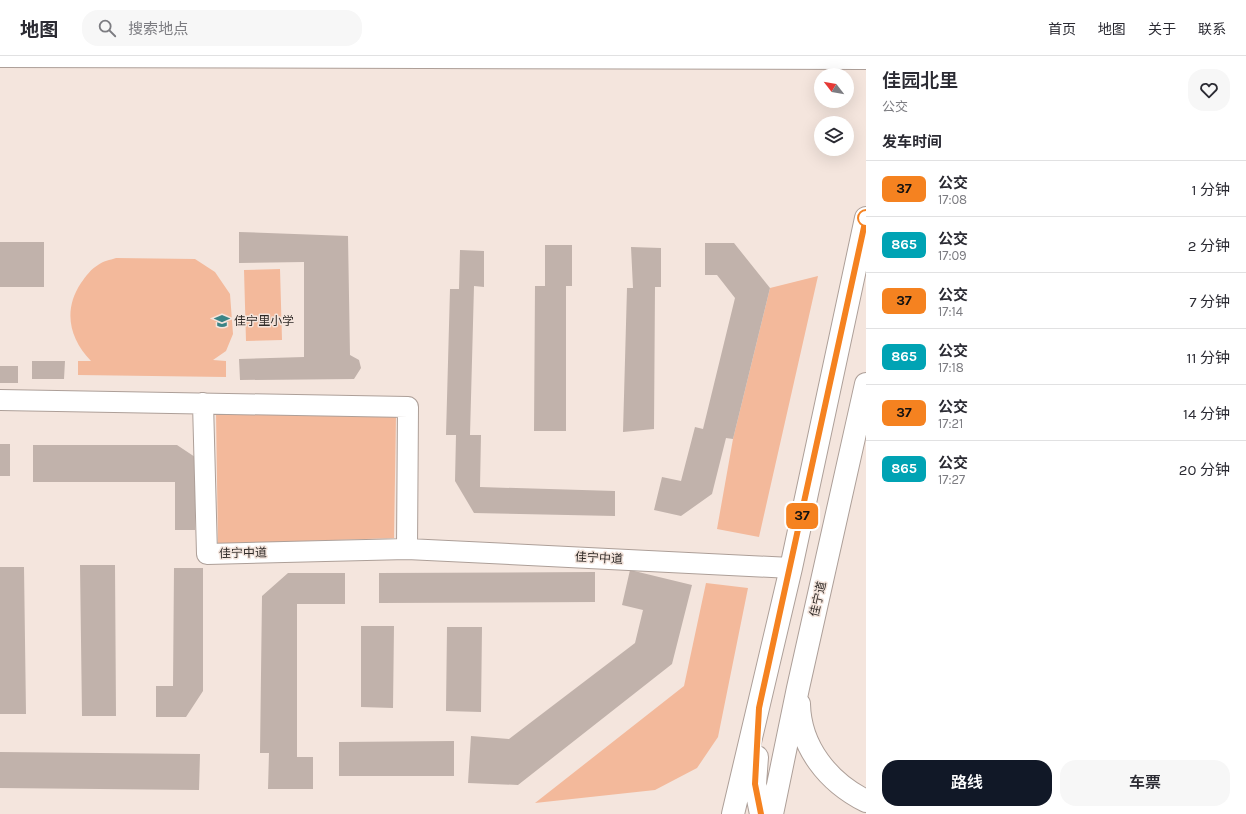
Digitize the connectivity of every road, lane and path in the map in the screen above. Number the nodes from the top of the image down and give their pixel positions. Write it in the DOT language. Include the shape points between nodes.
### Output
graph roads {
  1 [pos="0,57"];
  2 [pos="288,57"];
  3 [pos="866,59"];
  4 [pos="866,218"];
  5 [pos="866,384"];
  6 [pos="0,400"];
  7 [pos="203,403"];
  8 [pos="407,549"];
  9 [pos="791,568"];
  10 [pos="798,688"];
  11 [pos="759,708"];
  12 [pos="866,801"];
  13 [pos="733,814"];
  14 [pos="761,814"];
  15 [pos="772,814"];
  1 -- 2 [label="street"];
  2 -- 3 [label="street"];
  4 -- 9 [label="main road"];
  5 -- 10 [label="main road, 佳宁道"];
  6 -- 7 [label="street"];
  7 -- 8 [label="street" via="408,407"];
  7 -- 8 [label="street, 佳宁中道" via="207,554"];
  8 -- 9 [label="street, 佳宁中道"];
  9 -- 11 [label="main road"];
  10 -- 12 [label="main road" via="802,726 815,757 836,782"];
  10 -- 15 [label="main road, 佳宁道"];
  11 -- 13 [label="main road"];
  11 -- 14 [label="main road" via="755,784"];
}
